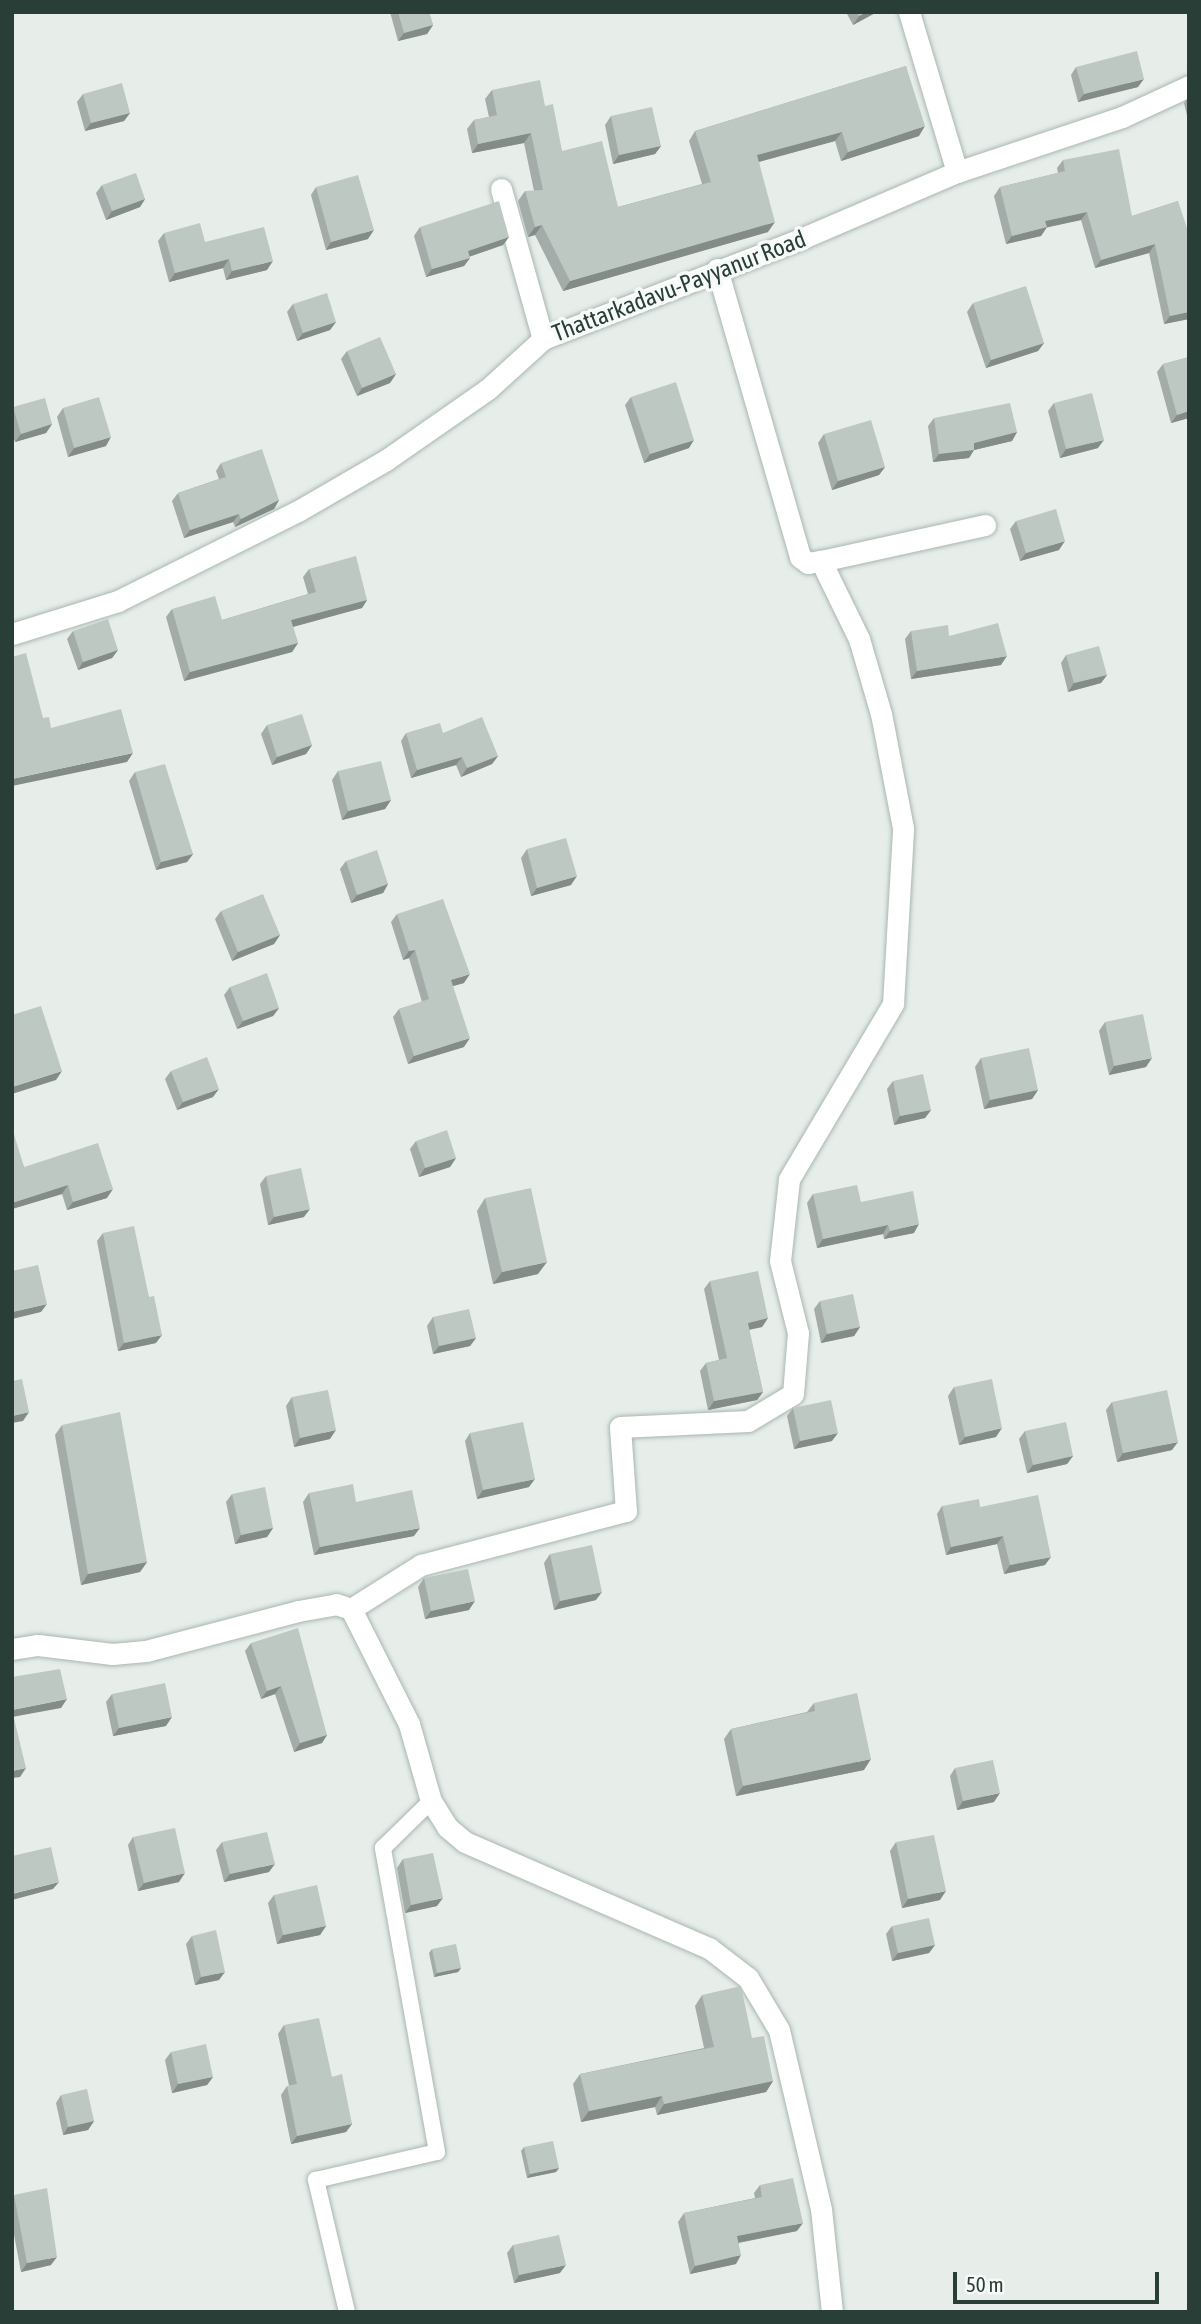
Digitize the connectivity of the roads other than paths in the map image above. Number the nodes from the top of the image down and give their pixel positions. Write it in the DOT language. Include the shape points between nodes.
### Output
graph roads {
  1 [pos="909,12"];
  2 [pos="1189,86"];
  3 [pos="957,172"];
  4 [pos="501,189"];
  5 [pos="718,269"];
  6 [pos="543,339"];
  7 [pos="985,525"];
  8 [pos="821,561"];
  9 [pos="12,634"];
  10 [pos="351,1609"];
  11 [pos="12,1649"];
  12 [pos="431,1801"];
  13 [pos="347,2312"];
  14 [pos="832,2312"];
  1 -- 3 [label="main road"];
  2 -- 3 [label="main road, Thattarkadavu-Payyanur Road" via="1122,117"];
  3 -- 5 [label="main road, Thattarkadavu-Payyanur Road"];
  4 -- 6 [label="main road"];
  5 -- 6 [label="main road, Thattarkadavu-Payyanur Road"];
  5 -- 8 [label="main road" via="800,557 808,563"];
  6 -- 9 [label="main road, Thattarkadavu-Payyanur Road" via="465,404 386,460 298,511 118,601"];
  7 -- 8 [label="main road"];
  8 -- 10 [label="main road" via="859,639 881,714 902,828 893,1004 789,1179 780,1261 798,1333 793,1394 748,1421 620,1427 626,1511 421,1565"];
  10 -- 11 [label="main road" via="336,1604 298,1611 146,1651 112,1654 38,1645"];
  10 -- 12 [label="main road" via="410,1724"];
  12 -- 13 [label="lane" via="383,1848 437,2152 316,2180"];
  12 -- 14 [label="main road" via="447,1827 465,1842 709,1948 748,1978 779,2030 821,2209"];
}
